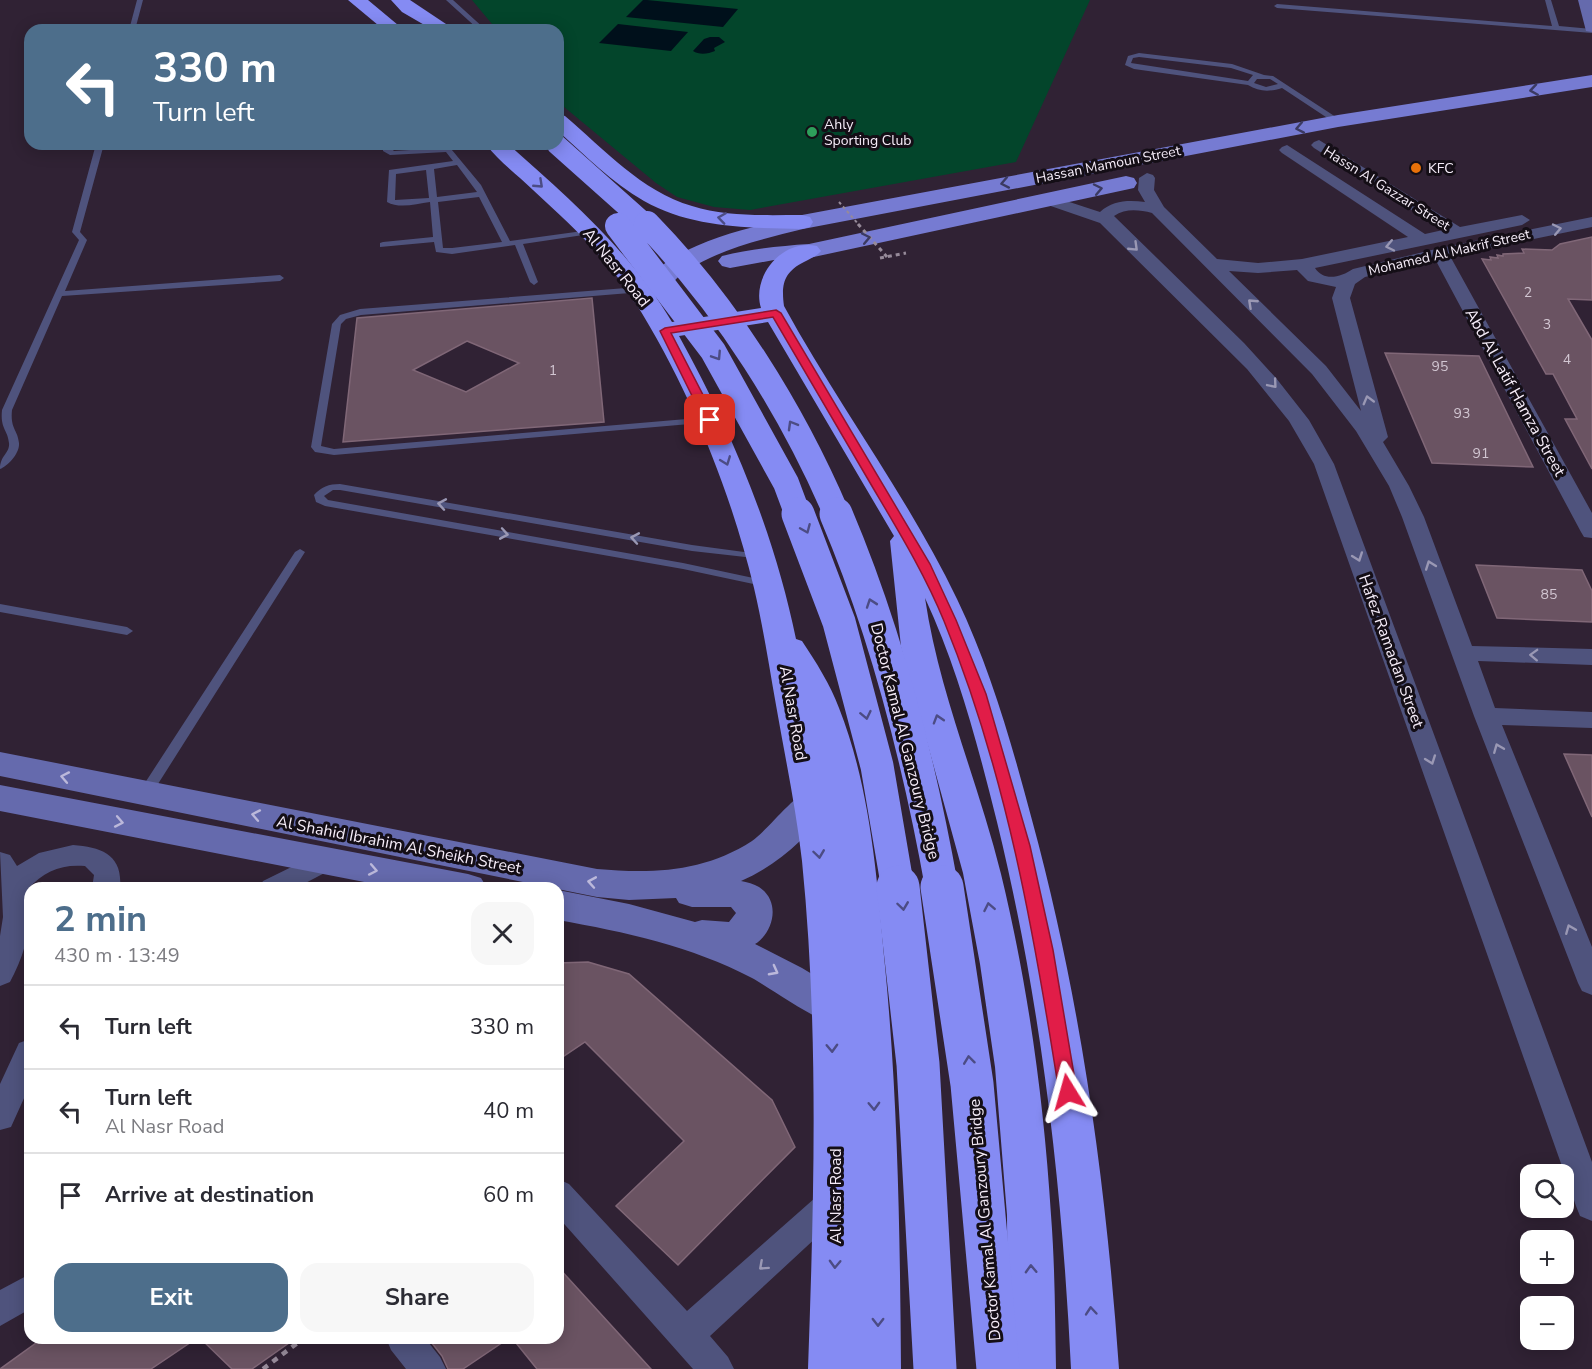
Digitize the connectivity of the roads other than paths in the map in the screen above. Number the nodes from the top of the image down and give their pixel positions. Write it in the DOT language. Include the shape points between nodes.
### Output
graph roads {
  1 [pos="140,0"];
  2 [pos="449,0"];
  3 [pos="1548,0"];
  4 [pos="1587,0"];
  5 [pos="404,4"];
  6 [pos="363,5"];
  7 [pos="1278,6"];
  8 [pos="134,24"];
  9 [pos="377,24"];
  10 [pos="387,24"];
  11 [pos="421,24"];
  12 [pos="436,24"];
  13 [pos="476,24"];
  14 [pos="1556,27"];
  15 [pos="1592,29"];
  16 [pos="1262,76"];
  17 [pos="1592,81"];
  18 [pos="1250,83"];
  19 [pos="1282,85"];
  20 [pos="1592,101"];
  21 [pos="1338,121"];
  22 [pos="564,125"];
  23 [pos="1319,145"];
  24 [pos="98,150"];
  25 [pos="387,150"];
  26 [pos="419,150"];
  27 [pos="447,150"];
  28 [pos="502,150"];
  29 [pos="533,150"];
  30 [pos="563,150"];
  31 [pos="1287,150"];
  32 [pos="458,163"];
  33 [pos="430,166"];
  34 [pos="1194,169"];
  35 [pos="1171,174"];
  36 [pos="1147,178"];
  37 [pos="482,194"];
  38 [pos="650,197"];
  39 [pos="434,200"];
  40 [pos="1048,200"];
  41 [pos="1592,207"];
  42 [pos="1158,210"];
  43 [pos="1106,220"];
  44 [pos="802,222"];
  45 [pos="1592,222"];
  46 [pos="1456,231"];
  47 [pos="590,232"];
  48 [pos="751,236"];
  49 [pos="437,239"];
  50 [pos="1422,239"];
  51 [pos="518,242"];
  52 [pos="507,243"];
  53 [pos="383,245"];
  54 [pos="809,251"];
  55 [pos="1440,253"];
  56 [pos="613,260"];
  57 [pos="1210,263"];
  58 [pos="1306,264"];
  59 [pos="280,278"];
  60 [pos="534,282"];
  61 [pos="1347,282"];
  62 [pos="60,294"];
  63 [pos="641,294"];
  64 [pos="776,313"];
  65 [pos="665,331"];
  66 [pos="710,420"];
  67 [pos="3,429"];
  68 [pos="1383,457"];
  69 [pos="0,466"];
  70 [pos="418,500"];
  71 [pos="1586,509"];
  72 [pos="405,517"];
  73 [pos="554,524"];
  74 [pos="905,529"];
  75 [pos="1592,532"];
  76 [pos="543,541"];
  77 [pos="300,552"];
  78 [pos="764,570"];
  79 [pos="0,608"];
  80 [pos="778,625"];
  81 [pos="127,631"];
  82 [pos="1462,653"];
  83 [pos="1592,657"];
  84 [pos="1486,716"];
  85 [pos="1592,720"];
  86 [pos="0,764"];
  87 [pos="146,792"];
  88 [pos="0,798"];
  89 [pos="811,804"];
  90 [pos="324,861"];
  91 [pos="0,862"];
  92 [pos="107,882"];
  93 [pos="284,882"];
  94 [pos="436,882"];
  95 [pos="15,885"];
  96 [pos="632,888"];
  97 [pos="564,907"];
  98 [pos="674,931"];
  99 [pos="0,974"];
  100 [pos="1592,983"];
  101 [pos="831,1006"];
  102 [pos="24,1065"];
  103 [pos="0,1117"];
  104 [pos="837,1198"];
  105 [pos="564,1201"];
  106 [pos="1592,1206"];
  107 [pos="24,1294"];
  108 [pos="0,1310"];
  109 [pos="687,1334"];
  110 [pos="408,1344"];
  111 [pos="428,1369"];
  112 [pos="716,1369"];
  113 [pos="832,1369"];
  114 [pos="877,1369"];
  115 [pos="935,1369"];
  116 [pos="998,1369"];
  117 [pos="1032,1369"];
  118 [pos="1095,1369"];
  1 -- 8 [label="lane"];
  2 -- 13 [label="lane"];
  3 -- 14 [label="lane"];
  4 -- 15 [label="street"];
  5 -- 11 [label="highway"];
  5 -- 12 [label="highway"];
  6 -- 9 [label="highway"];
  6 -- 10 [label="highway"];
  7 -- 14 [label="lane"];
  14 -- 15 [label="lane"];
  16 -- 18 [label="lane"];
  16 -- 18 [label="lane" via="1232,66 1139,54 1130,57 1127,64"];
  16 -- 19 [label="lane" via="1275,78"];
  17 -- 21 [label="main road, Hassan Mamoun Street, one-way"];
  18 -- 19 [label="lane" via="1263,88"];
  19 -- 21 [label="lane"];
  20 -- 23 [label="main road, Hassan Mamoun Street"];
  21 -- 44 [label="main road, Hassan Mamoun Street, one-way"];
  22 -- 38 [label="highway"];
  23 -- 31 [label="main road, Hassan Mamoun Street"];
  23 -- 46 [label="street, Hassn Al Gazzar Street"];
  24 -- 62 [label="lane" via="76,232 83,240"];
  25 -- 26 [label="lane"];
  27 -- 32 [label="lane"];
  28 -- 47 [label="highway, Al Nasr Road, one-way"];
  29 -- 115 [label="highway, Doctor Kamal Al Ganzoury Bridge, one-way, bridge" via="618,226 695,322 767,443 815,550 839,616 861,689 895,855 907,938"];
  116 -- 30 [label="highway, Doctor Kamal Al Ganzoury Bridge, one-way, bridge" via="965,1023 931,834 897,689 872,607 823,486 749,354 697,282 643,220"];
  31 -- 34 [label="main road, Hassan Mamoun Street"];
  31 -- 50 [label="street, Hassn Al Gazzar Street"];
  32 -- 33 [label="lane"];
  32 -- 37 [label="lane"];
  33 -- 39 [label="lane"];
  33 -- 39 [label="lane" via="392,172 391,200 395,204"];
  35 -- 36 [label="main road, Hassan Mamoun Street"];
  40 -- 36 [label="main road, Hassan Mamoun Street, one-way"];
  36 -- 42 [label="street" via="1146,190"];
  37 -- 39 [label="lane"];
  37 -- 52 [label="lane"];
  44 -- 38 [label="highway, one-way" via="703,215"];
  38 -- 56 [label="highway" via="672,225 672,240 662,251 651,255"];
  39 -- 49 [label="lane"];
  40 -- 43 [label="street, Hafez Ramadan Street"];
  54 -- 40 [label="main road, Hassan Mamoun Street, one-way"];
  41 -- 46 [label="street, Mohamed Al Makrif Street"];
  42 -- 43 [label="street" via="1117,207 1106,215"];
  42 -- 57 [label="street"];
  43 -- 106 [label="street, Hafez Ramadan Street, one-way" via="1267,377 1313,441"];
  44 -- 48 [label="main road, Hassan Mamoun Street"];
  55 -- 45 [label="street, Mohamed Al Makrif Street, one-way"];
  46 -- 50 [label="street, Mohamed Al Makrif Street"];
  47 -- 51 [label="lane"];
  47 -- 56 [label="highway, Al Nasr Road"];
  48 -- 54 [label="main road, Hassan Mamoun Street" via="722,248 718,255 735,262"];
  48 -- 63 [label="main road, Hassan Mamoun Street" via="686,260"];
  49 -- 52 [label="lane" via="439,250 445,251"];
  49 -- 53 [label="lane"];
  50 -- 58 [label="street, Mohamed Al Makrif Street, one-way"];
  51 -- 52 [label="lane"];
  51 -- 60 [label="lane"];
  54 -- 64 [label="highway" via="789,259 776,271 770,284 770,298"];
  55 -- 61 [label="street, Mohamed Al Makrif Street" via="1359,273"];
  55 -- 71 [label="street, Abd Al Latif Hamza Street"];
  56 -- 63 [label="highway, Al Nasr Road"];
  57 -- 58 [label="street, Mohamed Al Makrif Street" via="1260,269"];
  68 -- 57 [label="street, one-way" via="1319,370"];
  58 -- 61 [label="street" via="1306,271 1313,278"];
  59 -- 62 [label="lane"];
  68 -- 61 [label="street, Mohamed Al Makrif Street, one-way" via="1341,298"];
  62 -- 67 [label="lane" via="7,410"];
  63 -- 65 [label="highway, Al Nasr Road"];
  63 -- 66 [label="lane" via="360,312 343,317 337,324 316,447 334,452"];
  64 -- 65 [label="highway"];
  64 -- 74 [label="highway"];
  65 -- 66 [label="highway, Al Nasr Road"];
  66 -- 78 [label="highway, Al Nasr Road, one-way"];
  67 -- 69 [label="lane" via="14,440 15,447"];
  82 -- 68 [label="street, one-way" via="1413,517"];
  70 -- 72 [label="lane"];
  70 -- 72 [label="lane" via="340,487 323,490 319,495 325,503"];
  73 -- 70 [label="lane, one-way"];
  71 -- 75 [label="street, Abd Al Latif Hamza Street"];
  72 -- 76 [label="lane, one-way"];
  73 -- 76 [label="lane"];
  78 -- 73 [label="lane, one-way"];
  117 -- 74 [label="highway, one-way" via="1031,1262 1016,1066 982,873 917,647"];
  118 -- 74 [label="highway, one-way" via="1083,1206 1065,1069 1022,846 975,683 942,601"];
  76 -- 78 [label="lane" via="683,566"];
  77 -- 87 [label="lane"];
  78 -- 80 [label="highway, Al Nasr Road"];
  79 -- 81 [label="lane"];
  80 -- 89 [label="highway, Al Nasr Road"];
  80 -- 114 [label="highway, one-way" via="811,682 825,717 843,784 859,890 874,1103"];
  83 -- 82 [label="street, one-way"];
  82 -- 84 [label="street"];
  84 -- 85 [label="street"];
  100 -- 84 [label="street, one-way"];
  87 -- 86 [label="street, Al Shahid Ibrahim Al Sheikh Street, one-way"];
  96 -- 87 [label="street, Al Shahid Ibrahim Al Sheikh Street, one-way"];
  88 -- 90 [label="street, Al Shahid Ibrahim Al Sheikh Street, one-way"];
  89 -- 96 [label="street, Al Shahid Ibrahim Al Sheikh Street" via="779,840 734,870 701,881"];
  89 -- 101 [label="highway, Al Nasr Road, one-way" via="820,859"];
  90 -- 93 [label="street"];
  90 -- 94 [label="street, Al Shahid Ibrahim Al Sheikh Street, one-way"];
  91 -- 95 [label="street"];
  92 -- 95 [label="street" via="106,869 93,857 81,854 40,863"];
  95 -- 99 [label="street" via="15,933"];
  96 -- 98 [label="street" via="739,894 754,906 754,922 741,934 722,938"];
  97 -- 98 [label="street"];
  98 -- 101 [label="street, one-way" via="772,970"];
  101 -- 104 [label="highway, Al Nasr Road, one-way"];
  102 -- 103 [label="street"];
  104 -- 109 [label="street, one-way"];
  104 -- 113 [label="highway, Al Nasr Road, one-way"];
  105 -- 109 [label="street"];
  107 -- 108 [label="street"];
  109 -- 112 [label="street"];
  110 -- 111 [label="street"];
}
